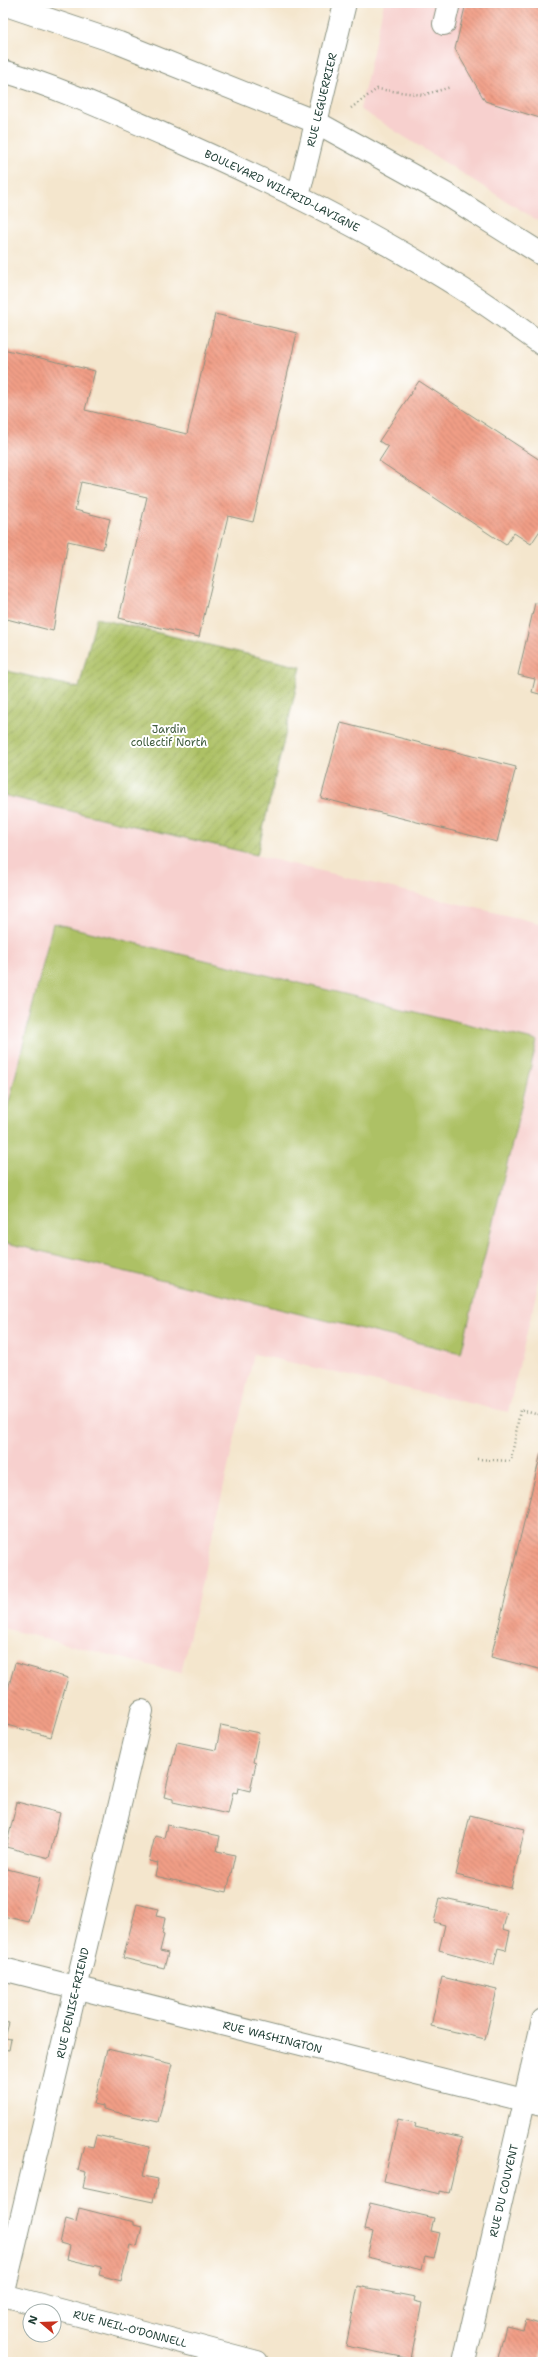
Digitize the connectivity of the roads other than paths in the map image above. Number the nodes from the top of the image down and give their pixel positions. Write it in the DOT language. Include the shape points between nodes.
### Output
graph roads {
  1 [pos="345,3"];
  2 [pos="3,4"];
  3 [pos="3,71"];
  4 [pos="316,122"];
  5 [pos="298,197"];
  6 [pos="543,255"];
  7 [pos="543,345"];
  8 [pos="142,1711"];
  9 [pos="3,1969"];
  10 [pos="78,1986"];
  11 [pos="543,2020"];
  12 [pos="533,2102"];
  13 [pos="3,2295"];
  14 [pos="257,2362"];
  15 [pos="464,2362"];
  1 -- 4 [label="street, RUE LEGUERRIER"];
  2 -- 4 [label="street" via="119,43"];
  3 -- 5 [label="street, BOULEVARD WILFRID-LAVIGNE" via="130,120 240,168"];
  4 -- 5 [label="street, RUE LEGUERRIER"];
  4 -- 6 [label="street" via="446,194"];
  5 -- 7 [label="street, BOULEVARD WILFRID-LAVIGNE" via="352,225 470,294"];
  8 -- 10 [label="street, RUE DENISE-FRIEND"];
  9 -- 10 [label="street, RUE WASHINGTON"];
  10 -- 12 [label="street, RUE WASHINGTON"];
  10 -- 13 [label="street, RUE DENISE-FRIEND"];
  11 -- 12 [label="street, RUE DU COUVENT"];
  12 -- 15 [label="street, RUE DU COUVENT"];
  13 -- 14 [label="street, RUE NEIL-O'DONNELL"];
}
